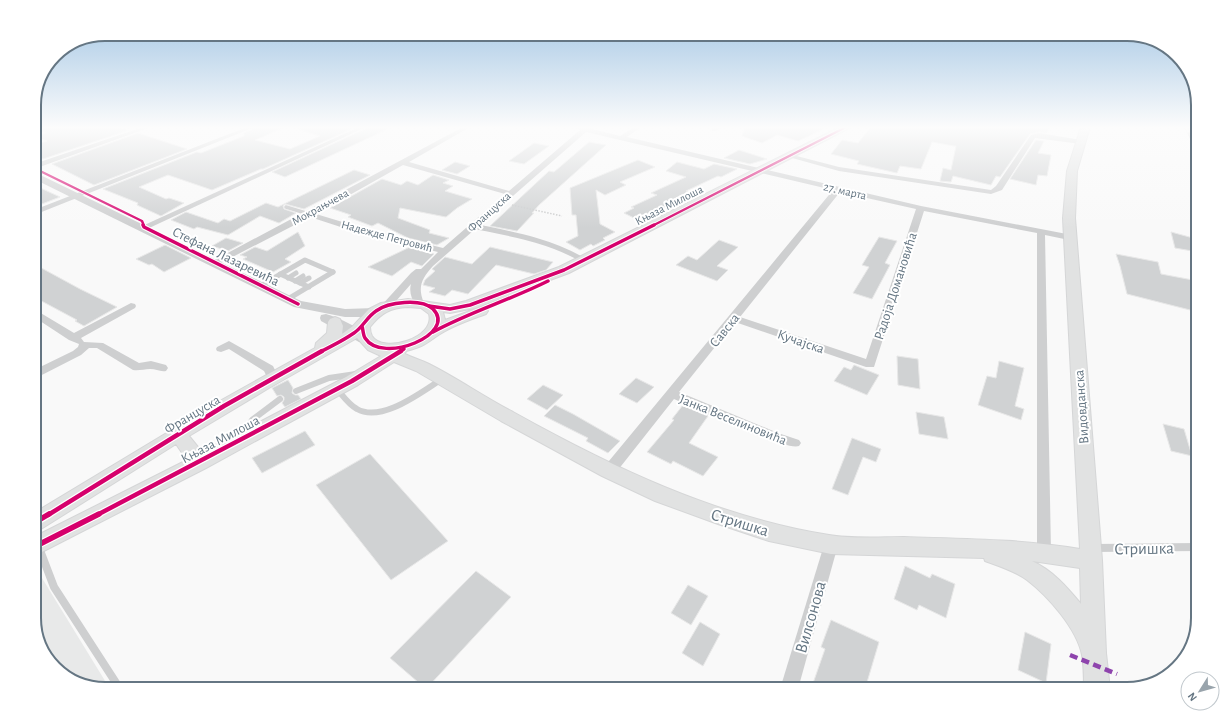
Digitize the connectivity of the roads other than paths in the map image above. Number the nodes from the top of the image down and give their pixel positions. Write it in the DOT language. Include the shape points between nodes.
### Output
graph roads {
  1 [pos="51,161"];
  2 [pos="165,161"];
  3 [pos="288,161"];
  4 [pos="547,161"];
  5 [pos="717,161"];
  6 [pos="779,161"];
  7 [pos="807,161"];
  8 [pos="1017,161"];
  9 [pos="1076,161"];
  10 [pos="401,162"];
  11 [pos="41,164"];
  12 [pos="758,171"];
  13 [pos="41,178"];
  14 [pos="838,189"];
  15 [pos="509,193"];
  16 [pos="77,196"];
  17 [pos="286,206"];
  18 [pos="920,208"];
  19 [pos="41,210"];
  20 [pos="309,214"];
  21 [pos="472,226"];
  22 [pos="144,228"];
  23 [pos="1041,233"];
  24 [pos="1069,237"];
  25 [pos="443,251"];
  26 [pos="583,260"];
  27 [pos="214,263"];
  28 [pos="430,264"];
  29 [pos="564,270"];
  30 [pos="280,274"];
  31 [pos="294,280"];
  32 [pos="260,286"];
  33 [pos="309,287"];
  34 [pos="293,302"];
  35 [pos="424,305"];
  36 [pos="131,306"];
  37 [pos="380,309"];
  38 [pos="41,317"];
  39 [pos="733,318"];
  40 [pos="335,322"];
  41 [pos="364,336"];
  42 [pos="73,338"];
  43 [pos="424,339"];
  44 [pos="84,345"];
  45 [pos="221,349"];
  46 [pos="316,353"];
  47 [pos="392,355"];
  48 [pos="870,364"];
  49 [pos="415,365"];
  50 [pos="162,368"];
  51 [pos="41,371"];
  52 [pos="357,377"];
  53 [pos="273,378"];
  54 [pos="442,379"];
  55 [pos="337,389"];
  56 [pos="296,391"];
  57 [pos="672,394"];
  58 [pos="280,399"];
  59 [pos="179,435"];
  60 [pos="241,441"];
  61 [pos="795,443"];
  62 [pos="199,463"];
  63 [pos="609,471"];
  64 [pos="41,519"];
  65 [pos="41,544"];
  66 [pos="830,545"];
  67 [pos="1191,547"];
  68 [pos="977,548"];
  69 [pos="1044,552"];
  70 [pos="41,553"];
  71 [pos="1091,554"];
  72 [pos="1094,653"];
  73 [pos="115,682"];
  74 [pos="791,682"];
  75 [pos="1096,682"];
  1 -- 11 [label="street"];
  2 -- 16 [label="street"];
  3 -- 22 [label="street"];
  4 -- 15 [label="street, Француска"];
  5 -- 12 [label="street, 27. марта"];
  6 -- 12 [label="main road, Књаза Милоша"];
  7 -- 8 [label="street" via="839,169 991,192 999,188"];
  9 -- 24 [label="main road, Видовданска" via="1071,179"];
  10 -- 15 [label="street"];
  10 -- 20 [label="street, Мокрањчева"];
  12 -- 14 [label="street, 27. марта"];
  12 -- 26 [label="main road, Књаза Милоша"];
  13 -- 16 [label="street, Стефана Лазаревића"];
  14 -- 18 [label="street, 27. марта"];
  14 -- 39 [label="street, Савска"];
  15 -- 21 [label="street, Француска"];
  16 -- 19 [label="street"];
  16 -- 22 [label="street, Стефана Лазаревића"];
  17 -- 20 [label="lane, Надежде Петровић"];
  18 -- 23 [label="street, 27. марта"];
  18 -- 48 [label="street, Радоја Домановића"];
  20 -- 25 [label="street, Надежде Петровић"];
  20 -- 27 [label="street, Мокрањчева"];
  21 -- 25 [label="street, Француска"];
  21 -- 26 [label="lane" via="557,246"];
  22 -- 27 [label="street, Стефана Лазаревића"];
  23 -- 24 [label="street, 27. марта"];
  23 -- 69 [label="street"];
  24 -- 71 [label="main road, Видовданска"];
  25 -- 28 [label="street, Француска"];
  26 -- 29 [label="main road, Књаза Милоша"];
  27 -- 32 [label="street, Стефана Лазаревића"];
  28 -- 35 [label="street, Француска" via="416,282 415,294"];
  28 -- 37 [label="street, Француска" via="414,274 396,297"];
  29 -- 35 [label="main road, Књаза Милоша" via="470,305 450,309"];
  29 -- 43 [label="main road, Књаза Милоша" via="531,290 459,319"];
  30 -- 31 [label="lane"];
  30 -- 32 [label="lane"];
  30 -- 33 [label="lane" via="305,260 315,267 333,272"];
  31 -- 31 [label="lane" via="302,275"];
  31 -- 33 [label="lane"];
  32 -- 34 [label="street, Стефана Лазаревића"];
  33 -- 34 [label="lane"];
  34 -- 37 [label="street, Стефана Лазаревића" via="351,314"];
  34 -- 40 [label="street, Стефана Лазаревића"];
  35 -- 37 [label="main road, Књаза Милоша" via="408,302"];
  35 -- 43 [label="main road" via="435,311 438,325"];
  36 -- 42 [label="street"];
  37 -- 41 [label="main road" via="367,318"];
  38 -- 42 [label="street"];
  39 -- 48 [label="street, Кучајска"];
  39 -- 57 [label="street, Савска"];
  40 -- 41 [label="street, Стефана Лазаревића"];
  40 -- 46 [label="main road" via="336,332"];
  41 -- 43 [label="main road" via="386,348 400,348"];
  41 -- 46 [label="main road, Француска"];
  41 -- 47 [label="main road, Стришка"];
  42 -- 44 [label="street"];
  43 -- 47 [label="main road, Књаза Милоша"];
  43 -- 49 [label="main road"];
  44 -- 50 [label="street" via="99,345 137,366 151,365"];
  44 -- 51 [label="street" via="77,353"];
  45 -- 53 [label="street" via="229,344 268,369"];
  46 -- 53 [label="main road, Француска"];
  47 -- 49 [label="main road, Стришка"];
  47 -- 52 [label="main road, Књаза Милоша"];
  49 -- 52 [label="main road" via="388,366"];
  49 -- 54 [label="main road, Стришка"];
  52 -- 55 [label="main road, Књаза Милоша"];
  52 -- 56 [label="lane" via="341,375"];
  53 -- 59 [label="main road, Француска"];
  54 -- 55 [label="lane" via="396,406 376,412 356,408"];
  54 -- 63 [label="main road, Стришка"];
  55 -- 60 [label="main road, Књаза Милоша"];
  57 -- 61 [label="street, Јанка Веселиновића" via="774,437"];
  57 -- 63 [label="street, Савска"];
  58 -- 60 [label="lane" via="252,420"];
  59 -- 62 [label="main road"];
  59 -- 64 [label="main road, Француска"];
  60 -- 62 [label="main road, Књаза Милоша"];
  62 -- 65 [label="main road, Књаза Милоша"];
  63 -- 66 [label="main road, Стришка" via="718,516 769,532"];
  66 -- 68 [label="main road, Стришка"];
  66 -- 74 [label="street, Вилсонова"];
  67 -- 71 [label="lane, Стришка"];
  68 -- 69 [label="main road, Стришка"];
  68 -- 72 [label="main road" via="1006,558 1034,572 1058,593 1080,621"];
  69 -- 71 [label="main road, Стришка"];
  70 -- 73 [label="lane" via="54,587"];
  71 -- 72 [label="main road, Видовданска"];
  72 -- 75 [label="main road, Видовданска"];
}
